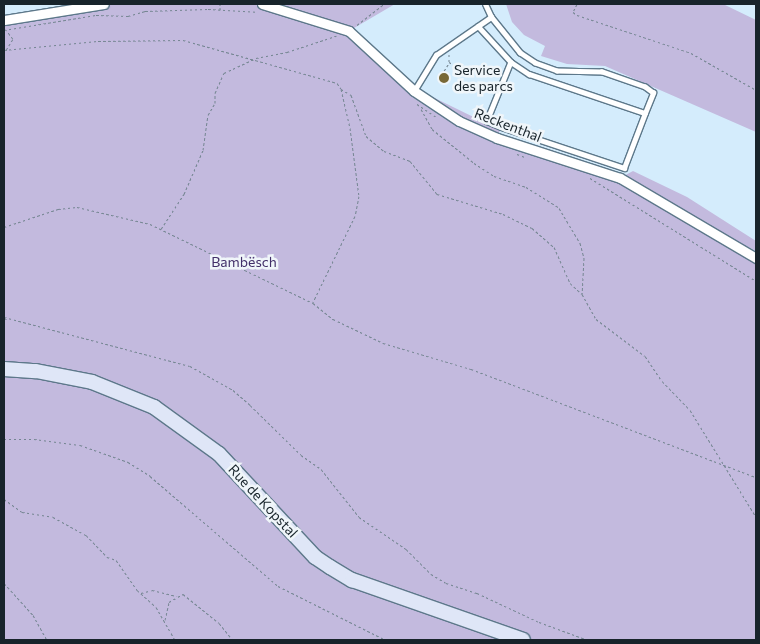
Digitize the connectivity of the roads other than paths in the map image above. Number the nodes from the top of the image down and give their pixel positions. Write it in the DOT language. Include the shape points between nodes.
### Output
graph roads {
  1 [pos="104,4"];
  2 [pos="262,4"];
  3 [pos="485,4"];
  4 [pos="491,17"];
  5 [pos="478,26"];
  6 [pos="4,27"];
  7 [pos="511,62"];
  8 [pos="414,91"];
  9 [pos="645,113"];
  10 [pos="518,133"];
  11 [pos="515,144"];
  12 [pos="624,168"];
  13 [pos="620,178"];
  14 [pos="756,258"];
  15 [pos="4,369"];
  16 [pos="524,640"];
  1 -- 6 [label="street"];
  2 -- 8 [label="street, Reckenthal" via="348,31"];
  3 -- 4 [label="lane"];
  4 -- 5 [label="lane"];
  4 -- 9 [label="lane" via="520,53 535,63 557,71 602,72 645,86 653,93"];
  5 -- 7 [label="lane"];
  5 -- 8 [label="lane" via="436,55"];
  7 -- 9 [label="lane" via="529,74"];
  7 -- 10 [label="lane" via="488,122"];
  8 -- 11 [label="street, Reckenthal" via="459,121"];
  9 -- 12 [label="lane"];
  10 -- 11 [label="lane"];
  10 -- 12 [label="lane"];
  11 -- 13 [label="street, Reckenthal"];
  12 -- 13 [label="lane"];
  13 -- 14 [label="street, Reckenthal"];
  15 -- 16 [label="main road, Rue de Kopstal" via="36,371 92,382 154,407 219,454 315,557 330,567 352,580"];
}
